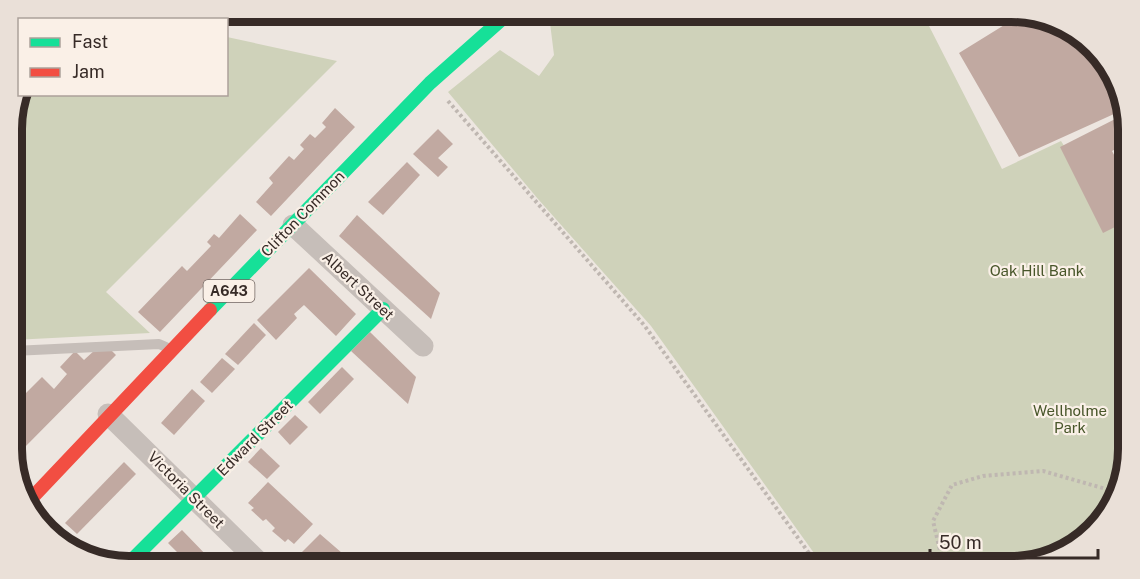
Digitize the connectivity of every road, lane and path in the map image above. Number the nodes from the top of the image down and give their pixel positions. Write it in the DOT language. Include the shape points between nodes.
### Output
graph roads {
  1 [pos="497,22"];
  2 [pos="432,82"];
  3 [pos="293,225"];
  4 [pos="383,309"];
  5 [pos="423,346"];
  6 [pos="172,349"];
  7 [pos="22,351"];
  8 [pos="108,414"];
  9 [pos="1109,491"];
  10 [pos="33,495"];
  11 [pos="194,498"];
  12 [pos="136,556"];
  13 [pos="253,556"];
  14 [pos="811,556"];
  15 [pos="941,556"];
  1 -- 2 [label="main road, Clifton Common / A643"];
  2 -- 3 [label="main road, Clifton Common / A643"];
  2 -- 14 [label="path" via="625,302"];
  3 -- 4 [label="street, Albert Street"];
  3 -- 6 [label="main road, Clifton Common / A643"];
  4 -- 5 [label="street, Albert Street"];
  4 -- 11 [label="main road, Edward Street"];
  6 -- 7 [label="lane" via="159,344"];
  6 -- 8 [label="main road, Clifton Common / A643"];
  8 -- 10 [label="main road, Clifton Common / A643"];
  8 -- 11 [label="street, Victoria Street"];
  9 -- 15 [label="path" via="1043,471 983,476 952,485 933,521"];
  11 -- 12 [label="main road, Edward Street"];
  11 -- 13 [label="street, Victoria Street"];
}
